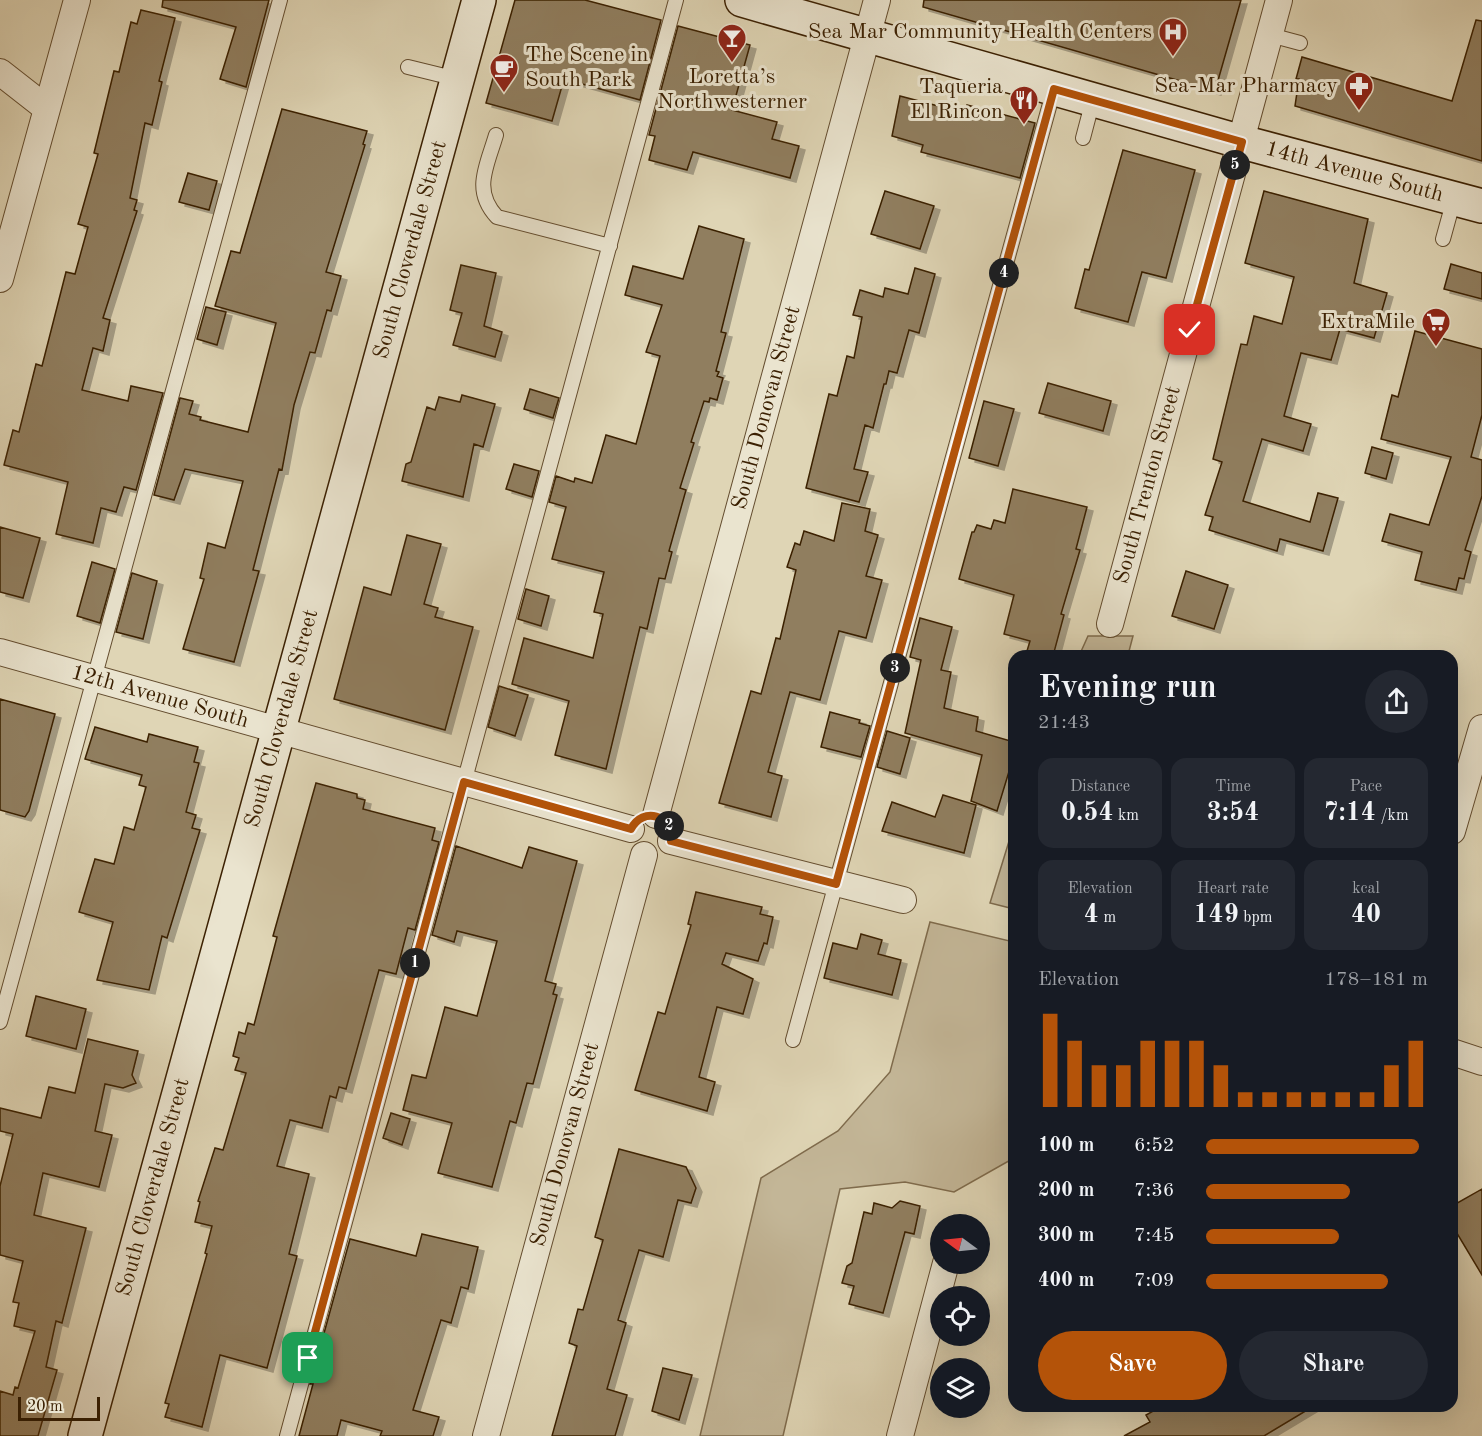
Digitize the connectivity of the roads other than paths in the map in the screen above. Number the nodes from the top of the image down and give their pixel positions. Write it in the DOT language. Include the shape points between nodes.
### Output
graph roads {
  1 [pos="76,0"];
  2 [pos="280,0"];
  3 [pos="479,0"];
  4 [pos="676,0"];
  5 [pos="742,0"];
  6 [pos="877,0"];
  7 [pos="1279,0"];
  8 [pos="867,36"];
  9 [pos="1270,36"];
  10 [pos="1300,43"];
  11 [pos="408,67"];
  12 [pos="0,72"];
  13 [pos="457,79"];
  14 [pos="1054,89"];
  15 [pos="1093,100"];
  16 [pos="46,108"];
  17 [pos="496,135"];
  18 [pos="1083,138"];
  19 [pos="1242,142"];
  20 [pos="1468,203"];
  21 [pos="1443,239"];
  22 [pos="610,246"];
  23 [pos="0,279"];
  24 [pos="1110,624"];
  25 [pos="0,652"];
  26 [pos="94,678"];
  27 [pos="1482,728"];
  28 [pos="278,730"];
  29 [pos="464,782"];
  30 [pos="1458,810"];
  31 [pos="656,815"];
  32 [pos="631,829"];
  33 [pos="671,841"];
  34 [pos="644,855"];
  35 [pos="836,884"];
  36 [pos="903,900"];
  37 [pos="0,1022"];
  38 [pos="793,1040"];
  39 [pos="1458,1054"];
  40 [pos="1482,1062"];
  41 [pos="942,1274"];
  42 [pos="85,1436"];
  43 [pos="287,1436"];
  44 [pos="486,1436"];
  45 [pos="900,1436"];
  1 -- 16 [label="street"];
  2 -- 26 [label="lane"];
  3 -- 13 [label="main road, South Cloverdale Street"];
  4 -- 22 [label="lane"];
  5 -- 8 [label="main road, 14th Avenue South"];
  6 -- 8 [label="street, South Donovan Street"];
  7 -- 9 [label="street, South Trenton Street"];
  8 -- 14 [label="main road, 14th Avenue South"];
  8 -- 31 [label="street, South Donovan Street"];
  9 -- 10 [label="lane"];
  9 -- 19 [label="street, South Trenton Street"];
  11 -- 13 [label="lane"];
  12 -- 16 [label="street"];
  13 -- 28 [label="main road, South Cloverdale Street"];
  14 -- 15 [label="main road, 14th Avenue South"];
  14 -- 35 [label="lane"];
  15 -- 18 [label="lane"];
  15 -- 19 [label="main road, 14th Avenue South"];
  16 -- 23 [label="street"];
  17 -- 22 [label="lane" via="481,186 486,205 497,217"];
  19 -- 20 [label="main road, 14th Avenue South"];
  19 -- 24 [label="street, South Trenton Street"];
  20 -- 21 [label="lane"];
  22 -- 29 [label="lane"];
  25 -- 26 [label="street, 12th Avenue South"];
  26 -- 28 [label="street, 12th Avenue South"];
  26 -- 37 [label="lane"];
  27 -- 30 [label="street"];
  28 -- 29 [label="street, 12th Avenue South"];
  28 -- 42 [label="main road, South Cloverdale Street"];
  29 -- 32 [label="street, 12th Avenue South"];
  29 -- 43 [label="lane"];
  31 -- 32 [label="street" via="640,818"];
  31 -- 33 [label="street" via="670,827"];
  32 -- 34 [label="street" via="632,843"];
  33 -- 34 [label="street" via="659,855"];
  33 -- 35 [label="street"];
  34 -- 44 [label="street, South Donovan Street"];
  35 -- 36 [label="street"];
  35 -- 38 [label="lane"];
  39 -- 40 [label="street"];
  41 -- 45 [label="street"];
}
